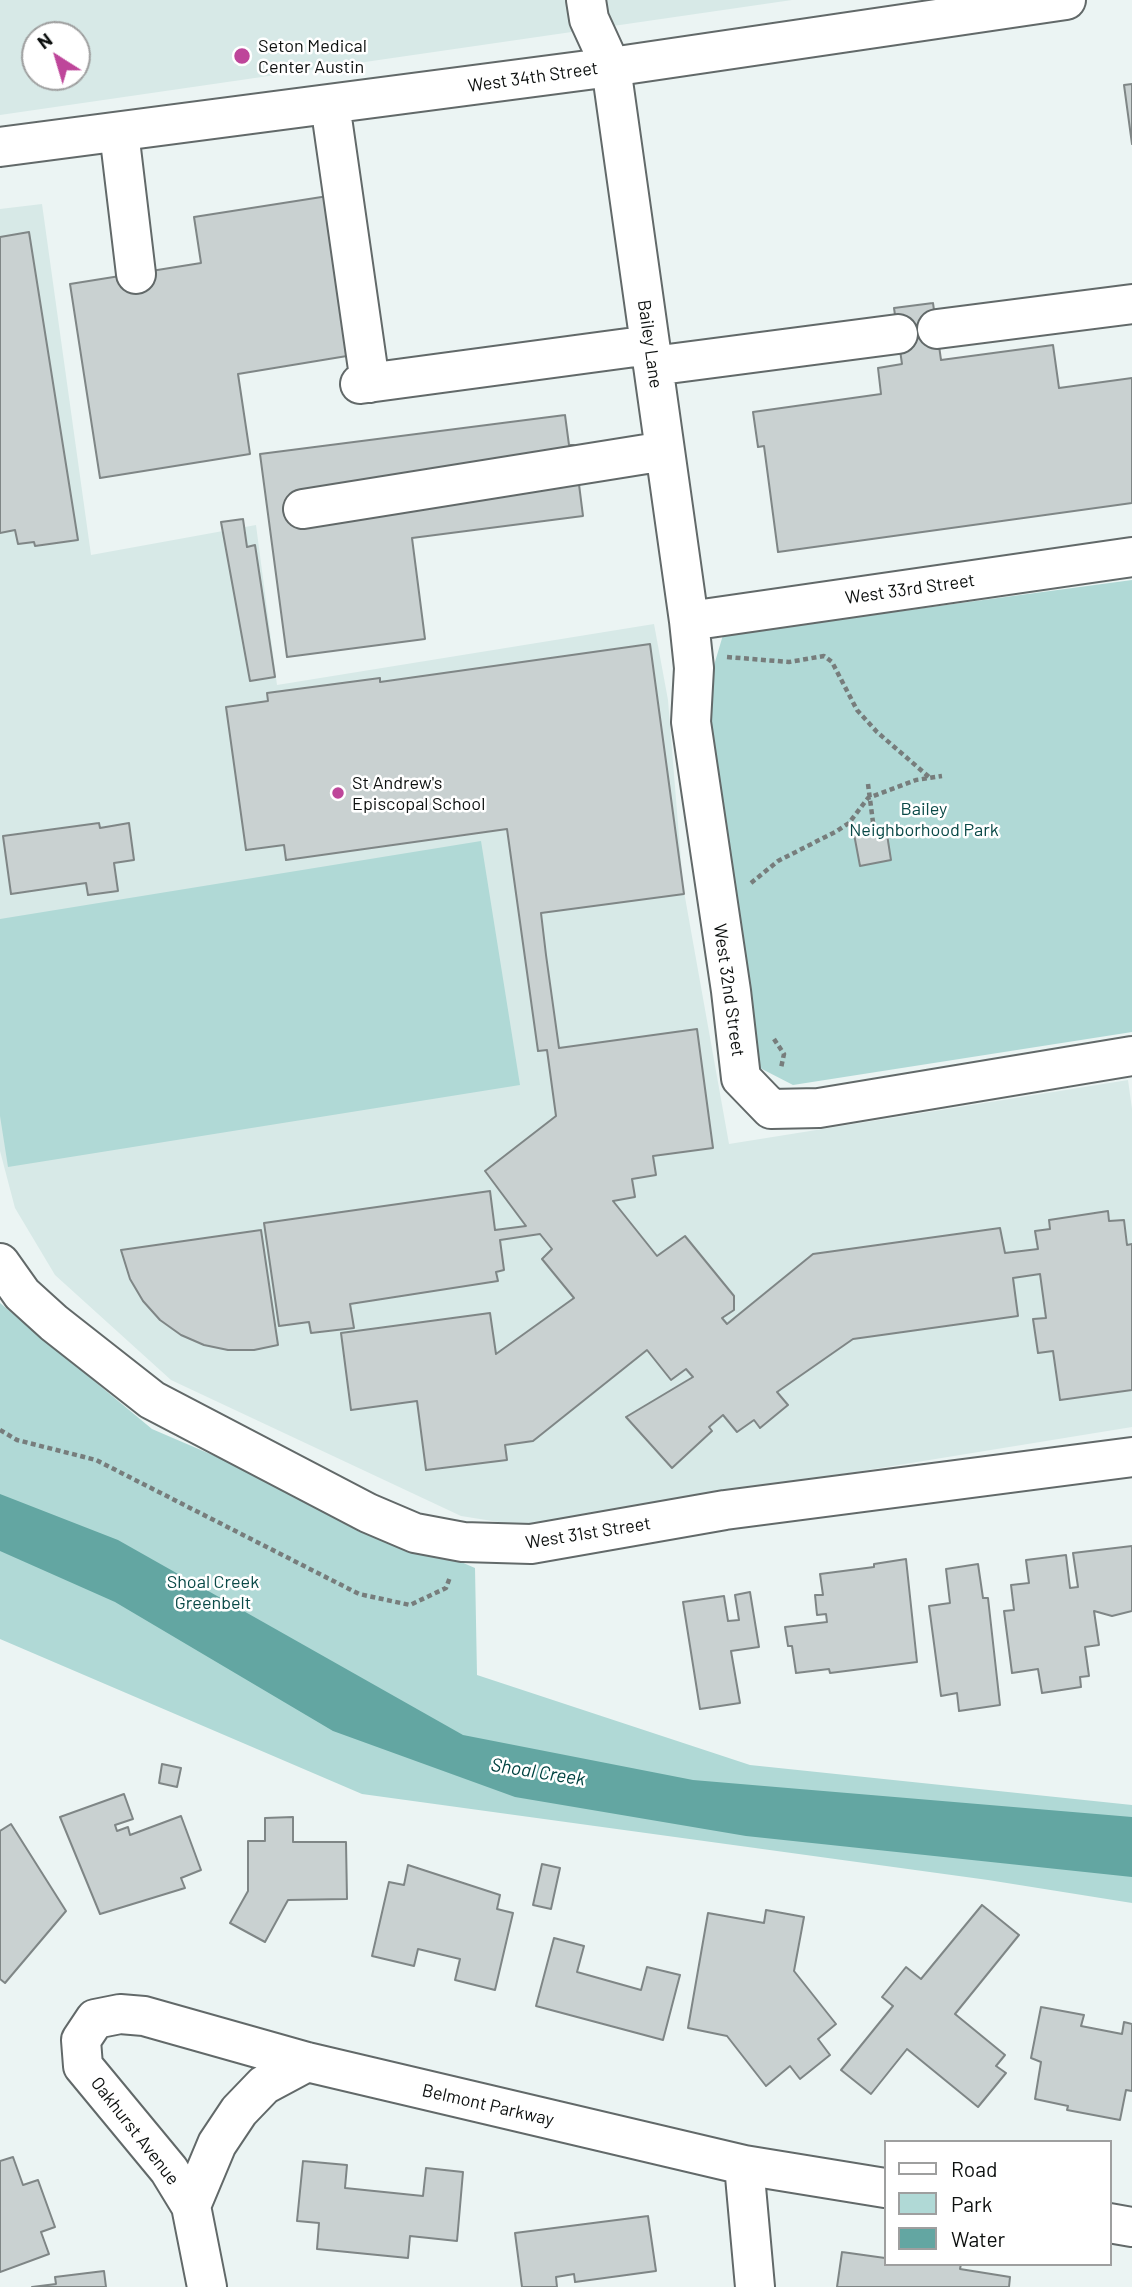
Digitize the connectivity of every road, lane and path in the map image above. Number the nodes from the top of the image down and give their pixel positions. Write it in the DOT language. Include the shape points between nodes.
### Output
graph roads {
  1 [pos="586,0"];
  2 [pos="1066,0"];
  3 [pos="611,66"];
  4 [pos="330,104"];
  5 [pos="119,132"];
  6 [pos="0,147"];
  7 [pos="136,274"];
  8 [pos="1132,304"];
  9 [pos="937,329"];
  10 [pos="898,334"];
  11 [pos="651,356"];
  12 [pos="665,451"];
  13 [pos="303,509"];
  14 [pos="1132,557"];
  15 [pos="689,621"];
  16 [pos="720,656"];
  17 [pos="942,776"];
  18 [pos="930,777"];
  19 [pos="867,784"];
  20 [pos="868,798"];
  21 [pos="874,830"];
  22 [pos="748,888"];
  23 [pos="767,1030"];
  24 [pos="1132,1056"];
  25 [pos="780,1073"];
  26 [pos="0,1263"];
  27 [pos="0,1430"];
  28 [pos="1132,1457"];
  29 [pos="463,1542"];
  30 [pos="95,2019"];
  31 [pos="307,2062"];
  32 [pos="744,2165"];
  33 [pos="884,2188"];
  34 [pos="191,2206"];
  35 [pos="1111,2223"];
  36 [pos="1132,2227"];
  37 [pos="207,2287"];
  38 [pos="755,2287"];
  1 -- 3 [label="street, Bailey Lane" via="589,19"];
  2 -- 3 [label="street, West 34th Street"];
  3 -- 4 [label="street, West 34th Street"];
  3 -- 11 [label="street, Bailey Lane"];
  4 -- 5 [label="street, West 34th Street"];
  4 -- 11 [label="street" via="365,383"];
  5 -- 6 [label="street, West 34th Street"];
  5 -- 7 [label="street"];
  8 -- 9 [label="street"];
  10 -- 11 [label="street"];
  11 -- 12 [label="street, Bailey Lane"];
  12 -- 13 [label="street"];
  12 -- 15 [label="street, Bailey Lane"];
  14 -- 15 [label="street, West 33rd Street"];
  15 -- 24 [label="street, West 32nd Street" via="694,668 691,722 741,1078 772,1109 819,1108"];
  16 -- 18 [label="path" via="789,662 824,656 832,662 857,710"];
  17 -- 18 [label="path"];
  18 -- 20 [label="path"];
  19 -- 20 [label="path"];
  20 -- 21 [label="path"];
  20 -- 22 [label="path" via="849,823 778,861"];
  23 -- 25 [label="path" via="784,1054"];
  26 -- 29 [label="street, West 31st Street" via="22,1294 54,1323 152,1400 368,1513 415,1533"];
  27 -- 29 [label="path" via="17,1440 96,1460 359,1594 410,1605 446,1588"];
  28 -- 29 [label="street, West 31st Street" via="725,1510 531,1544"];
  30 -- 31 [label="street, Belmont Parkway" via="144,2016"];
  30 -- 34 [label="street, Oakhurst Avenue" via="81,2040 83,2066 169,2170"];
  31 -- 32 [label="street, Belmont Parkway"];
  31 -- 34 [label="street" via="264,2085 239,2111 217,2144"];
  32 -- 33 [label="street, Belmont Parkway"];
  32 -- 38 [label="street"];
  34 -- 37 [label="street, Oakhurst Avenue"];
  35 -- 36 [label="street"];
}
